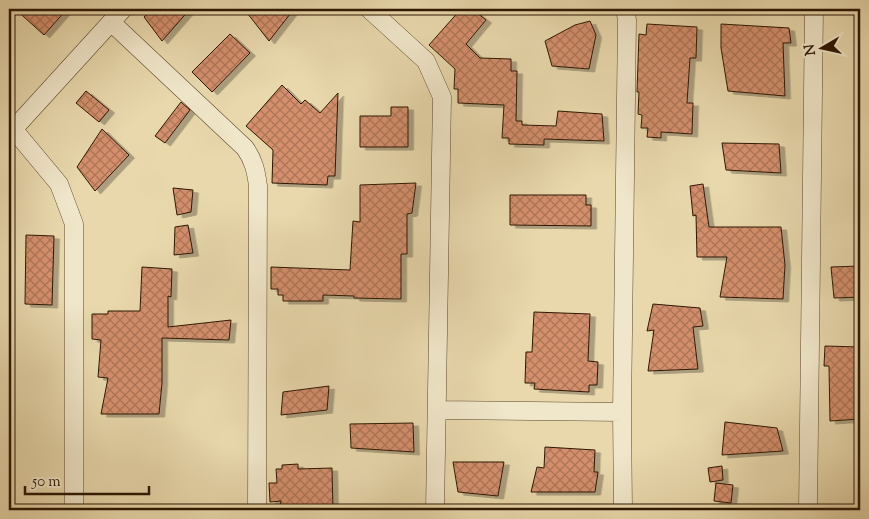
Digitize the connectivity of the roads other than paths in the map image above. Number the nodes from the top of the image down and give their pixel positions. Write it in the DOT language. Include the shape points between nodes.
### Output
graph roads {
  1 [pos="123,9"];
  2 [pos="369,9"];
  3 [pos="625,9"];
  4 [pos="814,9"];
  5 [pos="112,23"];
  6 [pos="11,132"];
  7 [pos="438,410"];
  8 [pos="622,412"];
  9 [pos="74,510"];
  10 [pos="258,510"];
  11 [pos="435,510"];
  12 [pos="623,510"];
  13 [pos="808,510"];
  1 -- 5 [label="street"];
  2 -- 7 [label="street" via="426,61 442,97"];
  3 -- 8 [label="street"];
  4 -- 13 [label="street"];
  5 -- 6 [label="street"];
  5 -- 10 [label="street" via="245,148 256,170"];
  6 -- 9 [label="street" via="60,184 74,224"];
  7 -- 8 [label="street"];
  7 -- 11 [label="street"];
  8 -- 12 [label="street"];
}
